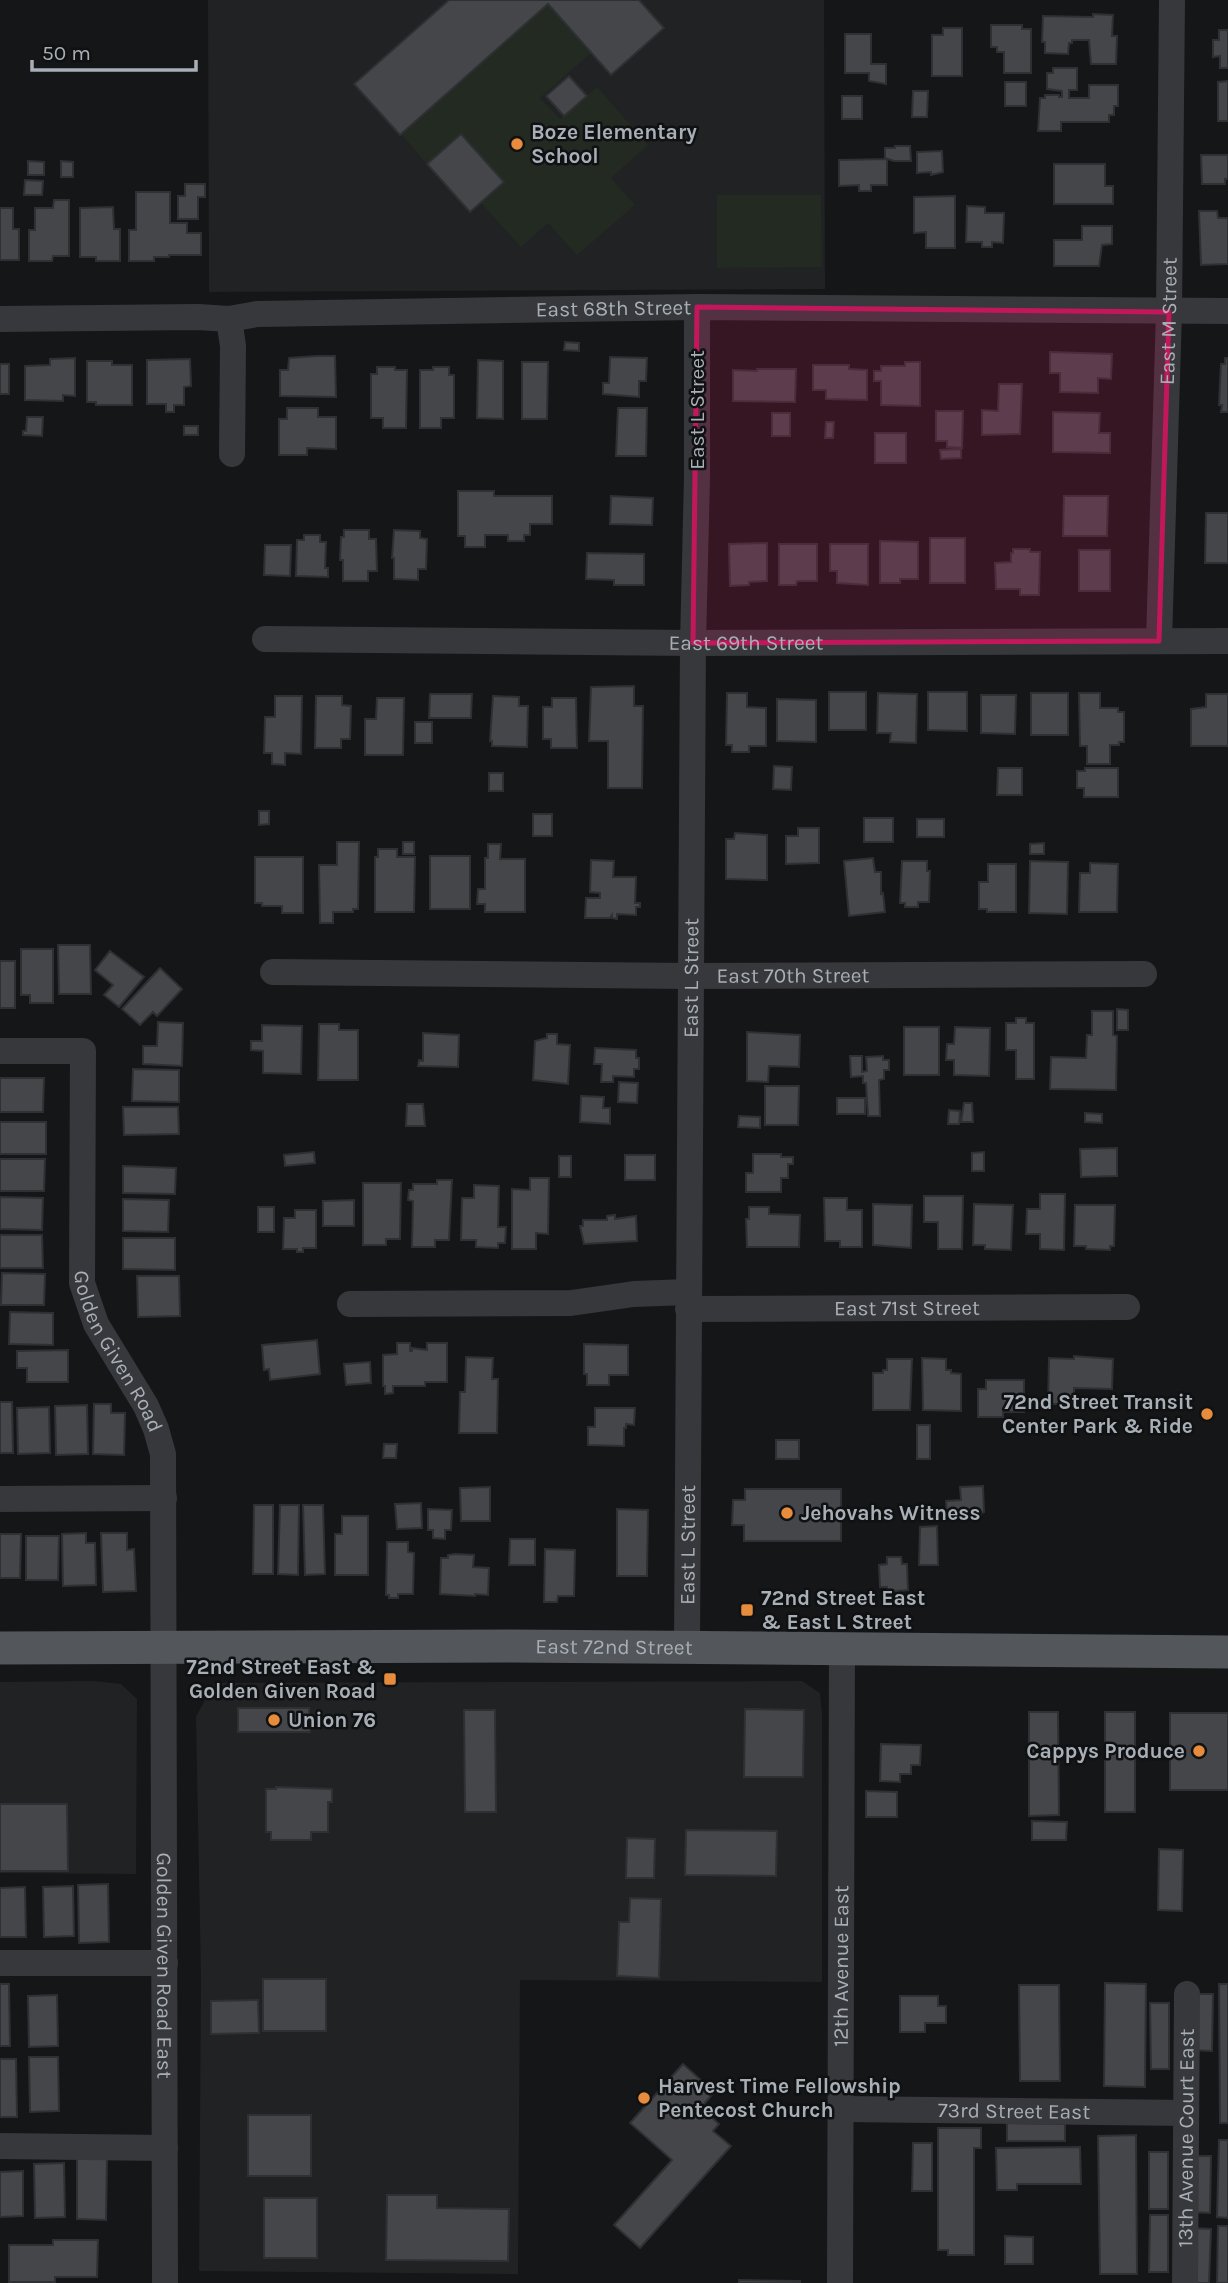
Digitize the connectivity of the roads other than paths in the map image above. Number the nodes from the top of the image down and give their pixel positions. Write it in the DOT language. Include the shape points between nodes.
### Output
graph roads {
  1 [pos="1172,0"];
  2 [pos="697,307"];
  3 [pos="1228,311"];
  4 [pos="1169,312"];
  5 [pos="0,319"];
  6 [pos="229,319"];
  7 [pos="232,454"];
  8 [pos="265,639"];
  9 [pos="1159,641"];
  10 [pos="1228,641"];
  11 [pos="693,643"];
  12 [pos="273,972"];
  13 [pos="1144,974"];
  14 [pos="690,976"];
  15 [pos="0,1052"];
  16 [pos="688,1301"];
  17 [pos="350,1304"];
  18 [pos="1127,1307"];
  19 [pos="163,1498"];
  20 [pos="0,1499"];
  21 [pos="0,1648"];
  22 [pos="687,1648"];
  23 [pos="842,1648"];
  24 [pos="165,1649"];
  25 [pos="1228,1652"];
  26 [pos="0,1963"];
  27 [pos="165,1963"];
  28 [pos="1187,1994"];
  29 [pos="842,2109"];
  30 [pos="1186,2113"];
  31 [pos="0,2146"];
  32 [pos="165,2148"];
  33 [pos="165,2283"];
  34 [pos="840,2283"];
  35 [pos="1185,2283"];
  1 -- 4 [label="street, East M Street"];
  2 -- 4 [label="street, East 68th Street"];
  2 -- 6 [label="street, East 68th Street" via="257,314"];
  2 -- 11 [label="street, East L Street"];
  3 -- 4 [label="street, East 68th Street"];
  4 -- 9 [label="street, East M Street"];
  5 -- 6 [label="street, East 68th Street"];
  6 -- 7 [label="street"];
  8 -- 11 [label="street, East 69th Street"];
  9 -- 10 [label="street, East 69th Street"];
  9 -- 11 [label="street, East 69th Street"];
  11 -- 14 [label="street, East L Street"];
  12 -- 14 [label="street, East 70th Street"];
  13 -- 14 [label="street, East 70th Street"];
  14 -- 16 [label="street, East L Street"];
  15 -- 19 [label="street, Golden Given Road" via="83,1051 82,1283 96,1324 137,1388 156,1429 163,1454"];
  16 -- 17 [label="street, East 71st Street" via="634,1294 571,1303"];
  16 -- 18 [label="street, East 71st Street"];
  16 -- 22 [label="street, East L Street"];
  19 -- 20 [label="street"];
  19 -- 24 [label="street, Golden Given Road"];
  21 -- 24 [label="main road, East 72nd Street"];
  22 -- 23 [label="main road, East 72nd Street"];
  22 -- 24 [label="main road, East 72nd Street"];
  23 -- 25 [label="main road, East 72nd Street"];
  23 -- 29 [label="street, 12th Avenue East"];
  24 -- 27 [label="street, Golden Given Road East"];
  26 -- 27 [label="street"];
  27 -- 32 [label="street, Golden Given Road East"];
  28 -- 30 [label="street, 13th Avenue Court East"];
  29 -- 30 [label="street, 73rd Street East"];
  29 -- 34 [label="street, 12th Avenue East"];
  30 -- 35 [label="street, 13th Avenue Court East"];
  31 -- 32 [label="street"];
  32 -- 33 [label="street, Golden Given Road East"];
}
